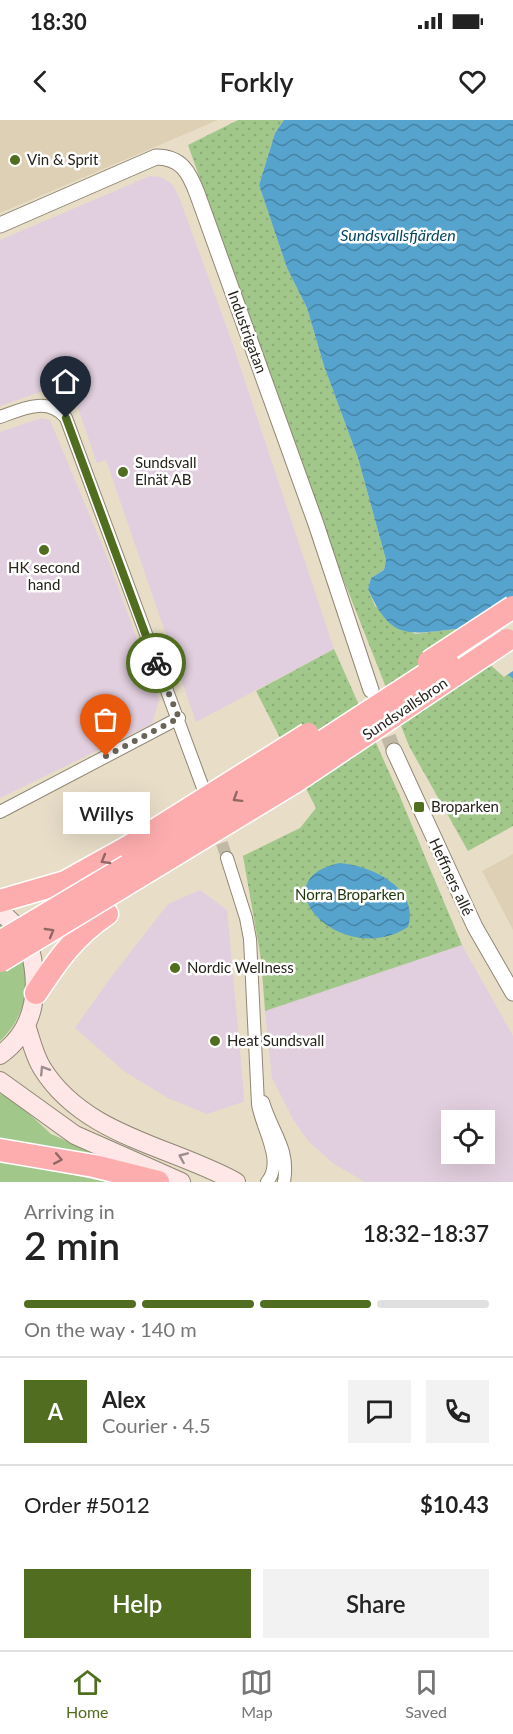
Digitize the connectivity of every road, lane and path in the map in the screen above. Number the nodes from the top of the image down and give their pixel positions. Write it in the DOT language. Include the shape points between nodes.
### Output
graph roads {
  1 [pos="0,225"];
  2 [pos="0,417"];
  3 [pos="513,607"];
  4 [pos="513,616"];
  5 [pos="510,638"];
  6 [pos="371,690"];
  7 [pos="179,718"];
  8 [pos="396,754"];
  9 [pos="206,796"];
  10 [pos="0,812"];
  11 [pos="227,858"];
  12 [pos="0,901"];
  13 [pos="0,911"];
  14 [pos="19,929"];
  15 [pos="0,942"];
  16 [pos="30,949"];
  17 [pos="0,961"];
  18 [pos="36,993"];
  19 [pos="513,993"];
  20 [pos="26,1025"];
  21 [pos="0,1055"];
  22 [pos="0,1081"];
  23 [pos="258,1083"];
  24 [pos="0,1150"];
  25 [pos="158,1182"];
  26 [pos="181,1182"];
  27 [pos="236,1182"];
  28 [pos="267,1182"];
  29 [pos="284,1182"];
  1 -- 6 [label="street, Industrigatan" via="156,157 169,157 183,166 197,193 316,524"];
  2 -- 7 [label="street" via="30,406 48,406 60,410 66,418"];
  3 -- 12 [label="highway, one-way, bridge" via="82,874 38,892"];
  4 -- 15 [label="highway, Sundsvallsbron, one-way, bridge" via="200,822"];
  17 -- 5 [label="highway, Sundsvallsbron, one-way, bridge" via="296,781"];
  5 -- 18 [label="highway, bridge" via="438,702 387,738 77,936"];
  7 -- 9 [label="street"];
  7 -- 10 [label="street"];
  8 -- 19 [label="street, Heffners allé" via="475,927"];
  11 -- 23 [label="street" via="249,939"];
  13 -- 14 [label="main road"];
  16 -- 18 [label="main road"];
  18 -- 20 [label="main road"];
  20 -- 21 [label="main road"];
  27 -- 20 [label="main road, one-way" via="104,1125 82,1111 61,1094 41,1067"];
  22 -- 26 [label="main road" via="75,1135"];
  23 -- 28 [label="street" via="260,1120 273,1156 272,1174"];
  23 -- 29 [label="street" via="284,1149"];
  24 -- 25 [label="highway, one-way"];
}
